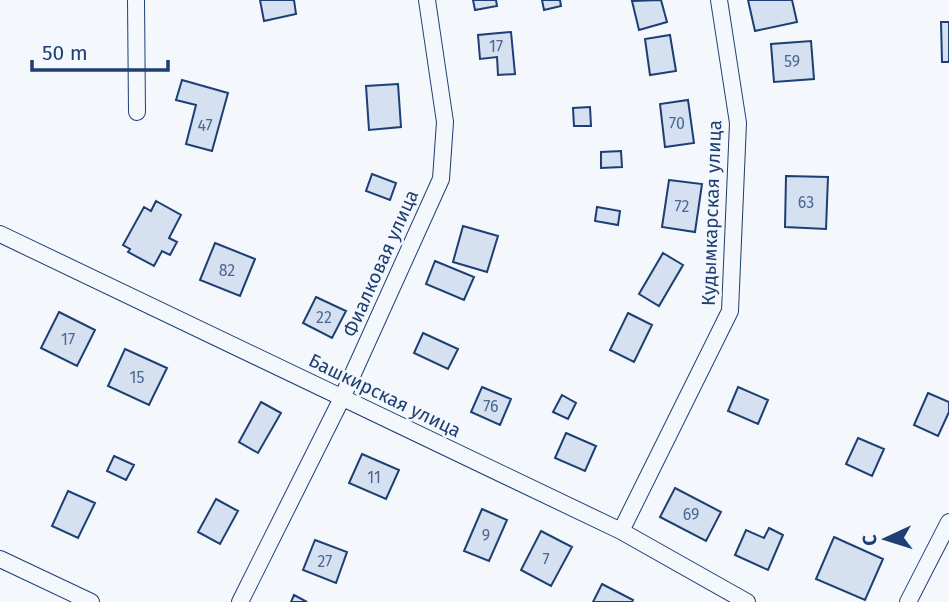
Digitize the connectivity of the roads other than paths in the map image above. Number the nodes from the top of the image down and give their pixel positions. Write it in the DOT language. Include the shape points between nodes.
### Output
graph roads {
  1 [pos="135,0"];
  2 [pos="428,0"];
  3 [pos="719,0"];
  4 [pos="137,112"];
  5 [pos="0,234"];
  6 [pos="342,398"];
  7 [pos="949,522"];
  8 [pos="621,531"];
  9 [pos="0,559"];
  10 [pos="91,602"];
  11 [pos="240,602"];
  12 [pos="747,602"];
  13 [pos="908,602"];
  1 -- 4 [label="street"];
  2 -- 6 [label="street, Фиалковая улица" via="445,122 441,179"];
  3 -- 8 [label="street, Кудымкарская улица" via="738,123 730,311"];
  5 -- 6 [label="street, Башкирская улица"];
  6 -- 8 [label="street, Башкирская улица"];
  6 -- 11 [label="street, Фиалковая улица"];
  7 -- 13 [label="street"];
  8 -- 12 [label="street, Башкирская улица"];
  9 -- 10 [label="street"];
}
